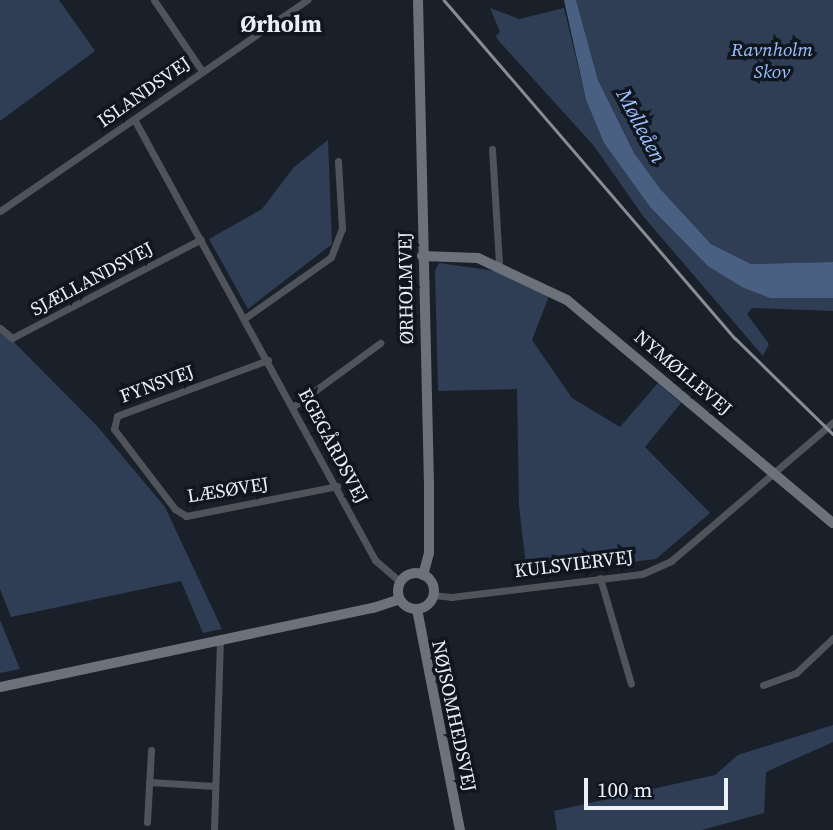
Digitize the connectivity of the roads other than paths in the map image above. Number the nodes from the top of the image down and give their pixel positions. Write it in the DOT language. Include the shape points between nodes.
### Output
graph roads {
  1 [pos="154,0"];
  2 [pos="307,0"];
  3 [pos="418,0"];
  4 [pos="202,71"];
  5 [pos="134,119"];
  6 [pos="492,149"];
  7 [pos="338,161"];
  8 [pos="0,211"];
  9 [pos="201,239"];
  10 [pos="422,256"];
  11 [pos="499,265"];
  12 [pos="245,318"];
  13 [pos="0,328"];
  14 [pos="380,343"];
  15 [pos="268,360"];
  16 [pos="294,406"];
  17 [pos="833,422"];
  18 [pos="144,469"];
  19 [pos="775,474"];
  20 [pos="337,486"];
  21 [pos="833,523"];
  22 [pos="424,575"];
  23 [pos="600,578"];
  24 [pos="400,582"];
  25 [pos="433,595"];
  26 [pos="400,599"];
  27 [pos="417,609"];
  28 [pos="833,638"];
  29 [pos="220,641"];
  30 [pos="631,684"];
  31 [pos="764,685"];
  32 [pos="0,687"];
  33 [pos="151,750"];
  34 [pos="149,782"];
  35 [pos="215,786"];
  36 [pos="147,822"];
  37 [pos="214,830"];
  38 [pos="460,830"];
  1 -- 4 [label="street"];
  2 -- 4 [label="street, ISLANDSVEJ"];
  3 -- 10 [label="street, ØRHOLMVEJ"];
  4 -- 5 [label="street, ISLANDSVEJ"];
  5 -- 8 [label="street, ISLANDSVEJ"];
  5 -- 9 [label="street, EGEGÅRDSVEJ"];
  6 -- 11 [label="street"];
  7 -- 12 [label="street" via="342,229 331,257"];
  9 -- 12 [label="street, EGEGÅRDSVEJ"];
  9 -- 13 [label="street, SJÆLLANDSVEJ" via="12,338"];
  10 -- 11 [label="street, NYMØLLEVEJ" via="478,258"];
  10 -- 22 [label="street, ØRHOLMVEJ" via="429,541"];
  11 -- 19 [label="street, NYMØLLEVEJ" via="567,300"];
  12 -- 15 [label="street, EGEGÅRDSVEJ"];
  14 -- 16 [label="street"];
  15 -- 16 [label="street, EGEGÅRDSVEJ"];
  15 -- 18 [label="street, FYNSVEJ" via="117,416 114,429"];
  16 -- 20 [label="street, EGEGÅRDSVEJ"];
  17 -- 19 [label="street, KULSVIERVEJ"];
  18 -- 20 [label="street, LÆSØVEJ" via="175,509 186,516"];
  19 -- 21 [label="street, NYMØLLEVEJ"];
  19 -- 23 [label="street, KULSVIERVEJ" via="671,561 642,573"];
  20 -- 24 [label="street, EGEGÅRDSVEJ" via="375,560"];
  22 -- 24 [label="street" via="411,574"];
  22 -- 25 [label="street" via="432,583"];
  23 -- 25 [label="street, KULSVIERVEJ" via="452,597"];
  23 -- 30 [label="street"];
  24 -- 26 [label="street"];
  25 -- 27 [label="street" via="428,605"];
  26 -- 27 [label="street"];
  26 -- 29 [label="street"];
  27 -- 38 [label="street, NØJSOMHEDSVEJ"];
  28 -- 31 [label="street" via="796,673"];
  29 -- 32 [label="street"];
  29 -- 35 [label="street"];
  33 -- 34 [label="street"];
  34 -- 35 [label="street"];
  34 -- 36 [label="street"];
  35 -- 37 [label="street"];
}
